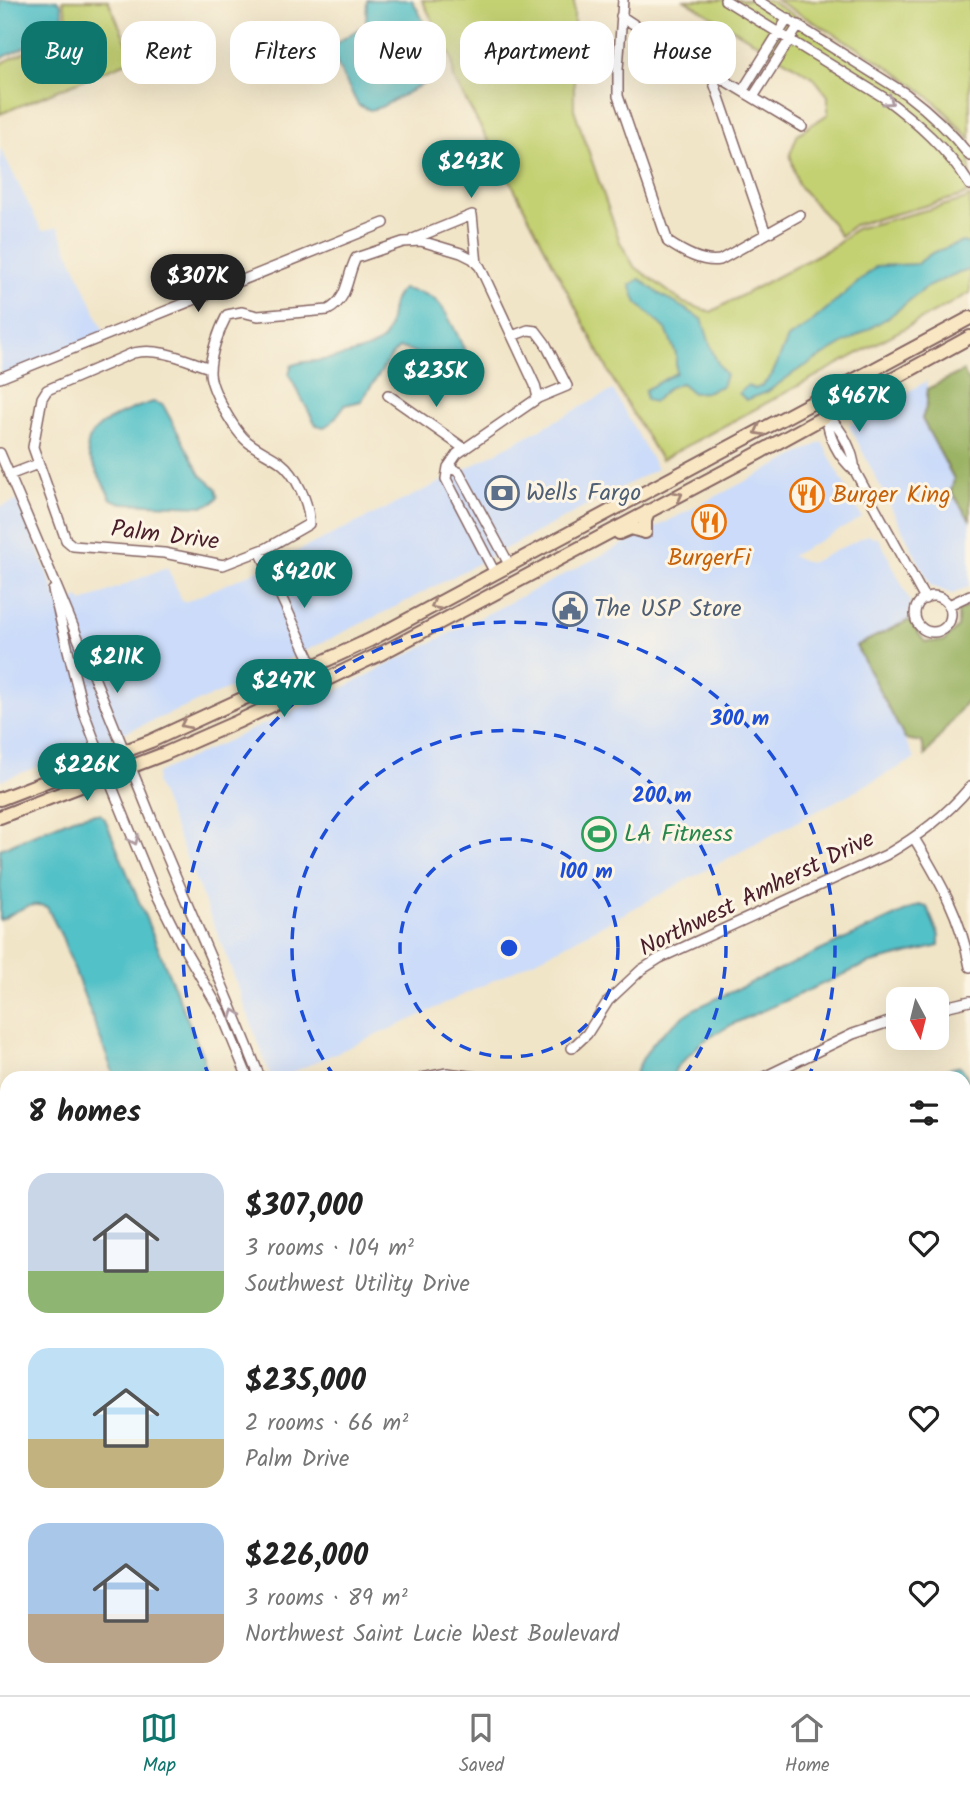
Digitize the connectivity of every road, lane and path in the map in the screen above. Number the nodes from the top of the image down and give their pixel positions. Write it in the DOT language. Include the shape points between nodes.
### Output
graph roads {
  1 [pos="623,0"];
  2 [pos="725,0"];
  3 [pos="757,0"];
  4 [pos="621,16"];
  5 [pos="788,18"];
  6 [pos="629,21"];
  7 [pos="799,25"];
  8 [pos="778,33"];
  9 [pos="789,40"];
  10 [pos="714,84"];
  11 [pos="733,84"];
  12 [pos="743,90"];
  13 [pos="753,97"];
  14 [pos="802,127"];
  15 [pos="970,156"];
  16 [pos="970,186"];
  17 [pos="800,215"];
  18 [pos="384,223"];
  19 [pos="766,234"];
  20 [pos="408,241"];
  21 [pos="477,264"];
  22 [pos="970,318"];
  23 [pos="512,336"];
  24 [pos="970,337"];
  25 [pos="882,365"];
  26 [pos="210,368"];
  27 [pos="0,379"];
  28 [pos="388,395"];
  29 [pos="538,398"];
  30 [pos="827,415"];
  31 [pos="465,449"];
  32 [pos="0,453"];
  33 [pos="38,464"];
  34 [pos="448,467"];
  35 [pos="9,475"];
  36 [pos="470,493"];
  37 [pos="457,499"];
  38 [pos="596,518"];
  39 [pos="493,535"];
  40 [pos="479,542"];
  41 [pos="41,548"];
  42 [pos="260,551"];
  43 [pos="509,564"];
  44 [pos="495,573"];
  45 [pos="510,585"];
  46 [pos="970,595"];
  47 [pos="925,598"];
  48 [pos="949,605"];
  49 [pos="463,610"];
  50 [pos="401,623"];
  51 [pos="313,666"];
  52 [pos="316,685"];
  53 [pos="269,707"];
  54 [pos="124,752"];
  55 [pos="102,761"];
  56 [pos="132,767"];
  57 [pos="108,777"];
  58 [pos="970,787"];
  59 [pos="0,799"];
  60 [pos="0,817"];
  61 [pos="914,838"];
  62 [pos="970,967"];
  63 [pos="970,1001"];
  64 [pos="949,1006"];
  65 [pos="886,1023"];
  66 [pos="572,1048"];
  67 [pos="245,1071"];
  68 [pos="257,1071"];
  69 [pos="776,1071"];
  1 -- 4 [label="street"];
  2 -- 8 [label="street"];
  3 -- 5 [label="street"];
  4 -- 6 [label="street"];
  4 -- 19 [label="street" via="618,96 668,242 711,262"];
  5 -- 7 [label="street"];
  5 -- 8 [label="street"];
  7 -- 9 [label="street"];
  7 -- 15 [label="street" via="929,111"];
  8 -- 9 [label="street"];
  8 -- 12 [label="street"];
  9 -- 13 [label="street"];
  9 -- 16 [label="street, one-way" via="908,115 941,145"];
  10 -- 19 [label="street"];
  11 -- 12 [label="street"];
  12 -- 13 [label="street"];
  13 -- 14 [label="street"];
  17 -- 19 [label="street"];
  18 -- 27 [label="street"];
  20 -- 21 [label="street" via="461,253"];
  20 -- 21 [label="street" via="472,215"];
  20 -- 26 [label="street" via="356,258 338,305 328,310 228,316"];
  21 -- 23 [label="street"];
  22 -- 25 [label="main road"];
  23 -- 29 [label="street"];
  23 -- 29 [label="street" via="536,331 567,386"];
  24 -- 30 [label="main road"];
  25 -- 30 [label="main road" via="866,381 826,405"];
  25 -- 38 [label="main road, one-way"];
  26 -- 33 [label="street, Palm Drive" via="146,350 47,390 34,434"];
  26 -- 42 [label="street, Palm Drive" via="212,382 237,431 281,462 307,506 309,524"];
  28 -- 31 [label="street"];
  29 -- 31 [label="street"];
  45 -- 30 [label="main road, one-way"];
  30 -- 47 [label="street" via="838,426 853,455 855,471"];
  31 -- 34 [label="street"];
  32 -- 35 [label="street"];
  33 -- 35 [label="street"];
  33 -- 42 [label="street, Palm Drive" via="66,540 73,545 164,553 223,565"];
  34 -- 36 [label="street" via="459,472"];
  34 -- 37 [label="street" via="446,479"];
  35 -- 41 [label="street"];
  36 -- 37 [label="street"];
  36 -- 39 [label="street"];
  37 -- 40 [label="street"];
  38 -- 43 [label="main road"];
  38 -- 45 [label="main road" via="577,537 523,566"];
  39 -- 40 [label="street"];
  39 -- 43 [label="street"];
  40 -- 44 [label="street"];
  41 -- 54 [label="street"];
  41 -- 55 [label="street" via="83,710"];
  42 -- 51 [label="street"];
  43 -- 44 [label="main road"];
  43 -- 49 [label="main road" via="501,583"];
  44 -- 50 [label="main road, one-way"];
  45 -- 49 [label="main road"];
  46 -- 48 [label="street"];
  47 -- 48 [label="street" via="936,596"];
  47 -- 48 [label="street" via="917,607 916,619 928,632 946,628 951,617"];
  49 -- 52 [label="main road"];
  50 -- 51 [label="main road"];
  50 -- 52 [label="main road" via="384,638 327,669"];
  51 -- 53 [label="main road" via="309,679"];
  51 -- 54 [label="main road, one-way"];
  52 -- 53 [label="main road"];
  53 -- 56 [label="main road"];
  54 -- 55 [label="main road"];
  54 -- 56 [label="street"];
  55 -- 57 [label="street"];
  55 -- 59 [label="main road"];
  56 -- 57 [label="main road"];
  68 -- 56 [label="street, one-way"];
  57 -- 60 [label="main road"];
  57 -- 67 [label="street, one-way" via="153,887 221,1012"];
  58 -- 61 [label="street, Northwest Amherst Drive"];
  61 -- 62 [label="street" via="956,912"];
  61 -- 66 [label="street, Northwest Amherst Drive" via="660,958 608,1001"];
  63 -- 64 [label="street"];
  65 -- 69 [label="street"];
}
